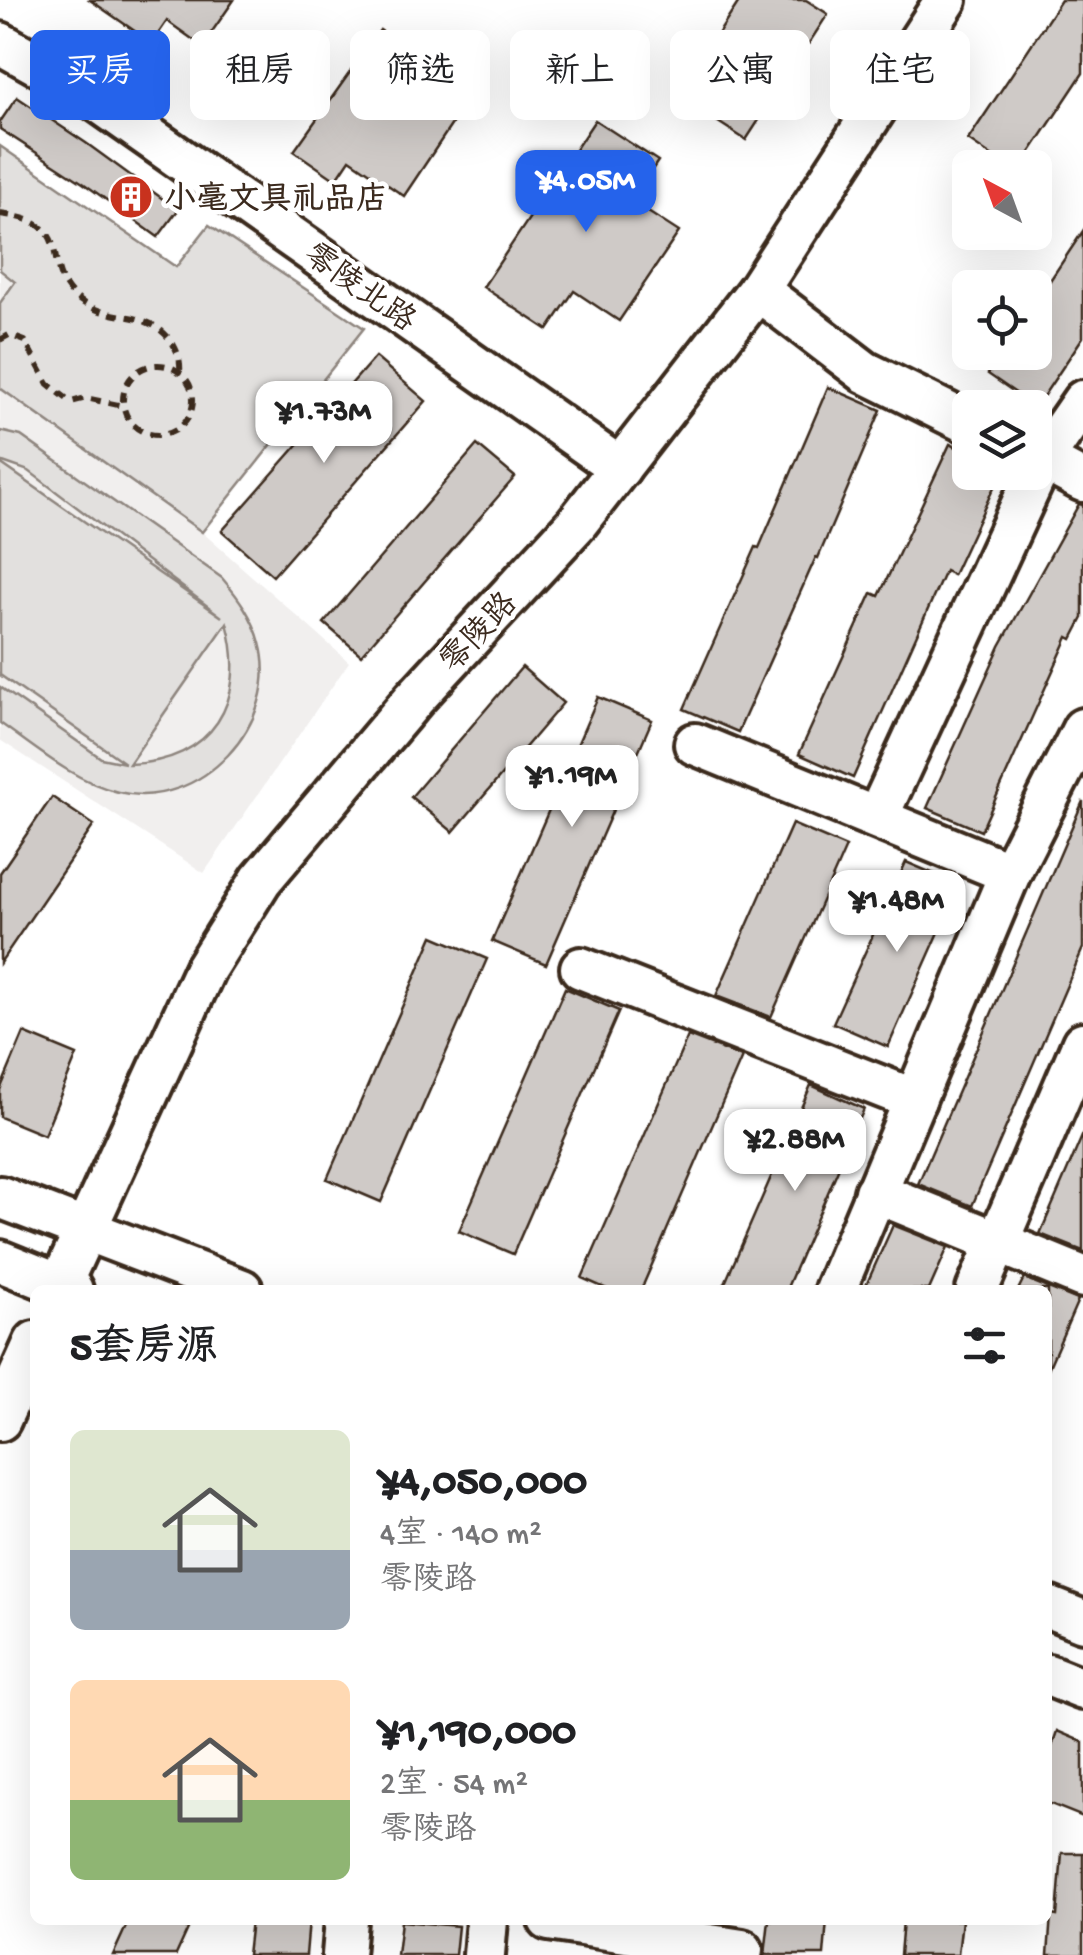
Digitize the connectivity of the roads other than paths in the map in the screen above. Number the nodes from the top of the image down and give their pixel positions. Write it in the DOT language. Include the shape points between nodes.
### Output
graph roads {
  1 [pos="946,0"];
  2 [pos="0,43"];
  3 [pos="758,290"];
  4 [pos="1083,401"];
  5 [pos="952,415"];
  6 [pos="1052,440"];
  7 [pos="1052,464"];
  8 [pos="620,468"];
  9 [pos="1083,481"];
  10 [pos="1024,490"];
  11 [pos="1083,729"];
  12 [pos="695,744"];
  13 [pos="1071,780"];
  14 [pos="877,818"];
  15 [pos="1010,873"];
  16 [pos="582,968"];
  17 [pos="1083,1043"];
  18 [pos="915,1100"];
  19 [pos="874,1192"];
  20 [pos="0,1197"];
  21 [pos="86,1229"];
  22 [pos="996,1242"];
  23 [pos="0,1262"];
  24 [pos="1083,1277"];
  25 [pos="57,1285"];
  26 [pos="65,1285"];
  27 [pos="229,1285"];
  28 [pos="837,1285"];
  29 [pos="979,1285"];
  30 [pos="30,1353"];
  31 [pos="0,1420"];
  32 [pos="1052,1609"];
  33 [pos="1083,1621"];
  34 [pos="1052,1677"];
  35 [pos="1083,1689"];
  36 [pos="345,1925"];
  37 [pos="487,1925"];
  38 [pos="562,1925"];
  39 [pos="608,1942"];
  40 [pos="342,1955"];
  41 [pos="484,1955"];
  42 [pos="741,1955"];
  1 -- 3 [label="street, 零陵路"];
  2 -- 8 [label="street, 零陵北路" via="78,87"];
  3 -- 5 [label="street" via="865,372"];
  3 -- 8 [label="street, 零陵路"];
  4 -- 6 [label="street"];
  7 -- 9 [label="street"];
  8 -- 21 [label="street, 零陵路" via="261,880 204,969"];
  10 -- 14 [label="street"];
  11 -- 13 [label="street"];
  12 -- 14 [label="street"];
  13 -- 15 [label="street"];
  14 -- 15 [label="street"];
  15 -- 18 [label="street"];
  16 -- 18 [label="street"];
  17 -- 22 [label="street"];
  18 -- 19 [label="street"];
  19 -- 22 [label="street"];
  19 -- 28 [label="street"];
  20 -- 21 [label="street"];
  21 -- 26 [label="street, 零陵路"];
  21 -- 27 [label="street"];
  22 -- 24 [label="street"];
  22 -- 29 [label="street"];
  23 -- 25 [label="street"];
  30 -- 31 [label="street"];
  32 -- 33 [label="street"];
  34 -- 35 [label="street"];
  36 -- 40 [label="street"];
  37 -- 41 [label="street"];
  38 -- 39 [label="street"];
  39 -- 42 [label="street" via="742,1950"];
}
